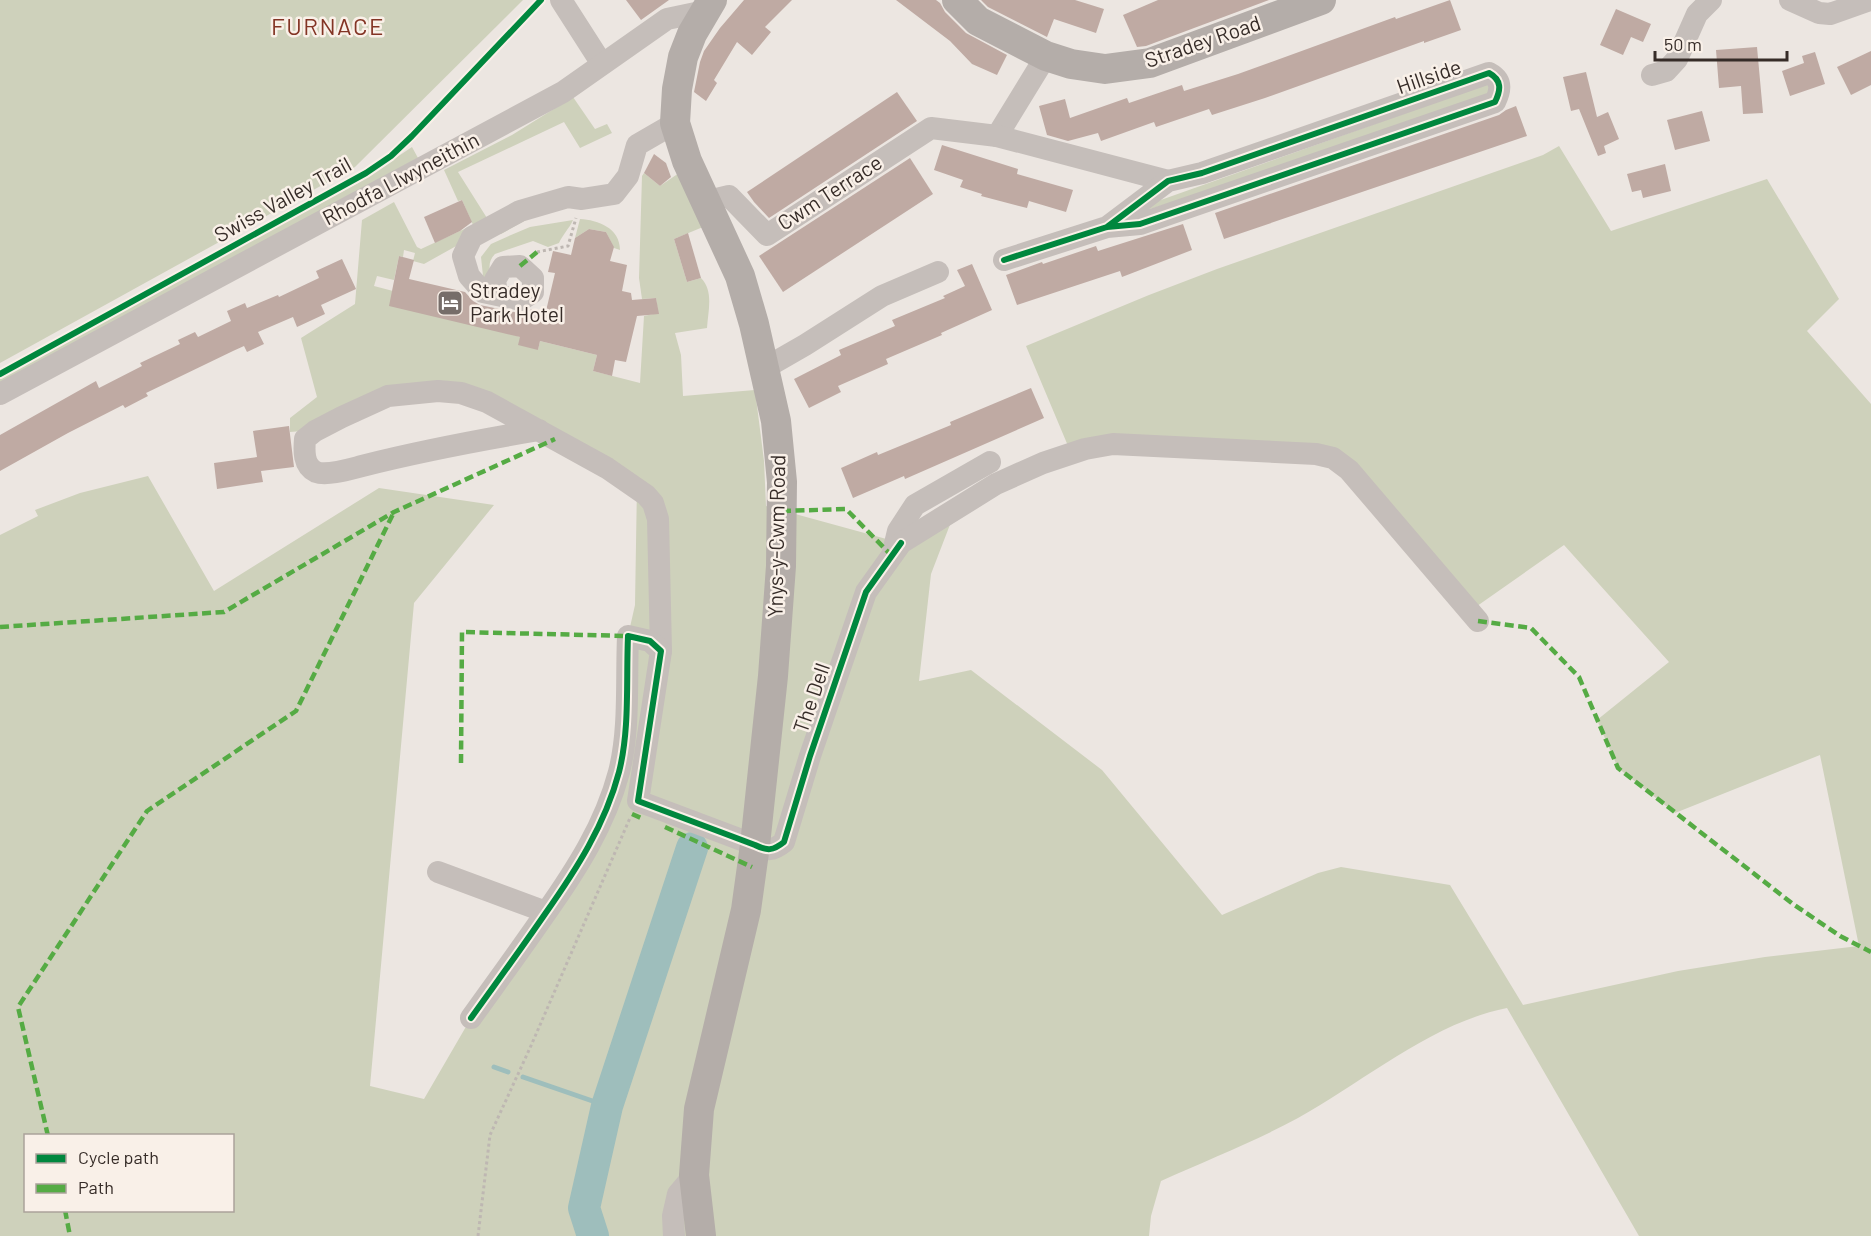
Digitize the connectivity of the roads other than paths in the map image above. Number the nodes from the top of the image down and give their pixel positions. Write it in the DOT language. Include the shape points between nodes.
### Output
graph roads {
  1 [pos="561,0"];
  2 [pos="957,0"];
  3 [pos="1321,0"];
  4 [pos="1711,0"];
  5 [pos="1790,0"];
  6 [pos="1870,0"];
  7 [pos="708,6"];
  8 [pos="1046,56"];
  9 [pos="602,64"];
  10 [pos="1652,75"];
  11 [pos="675,123"];
  12 [pos="931,128"];
  13 [pos="998,136"];
  14 [pos="1167,181"];
  15 [pos="704,202"];
  16 [pos="1107,227"];
  17 [pos="1004,260"];
  18 [pos="938,272"];
  19 [pos="497,294"];
  20 [pos="765,368"];
  21 [pos="0,394"];
  22 [pos="539,430"];
  23 [pos="990,462"];
  24 [pos="896,550"];
  25 [pos="1478,621"];
  26 [pos="661,651"];
  27 [pos="755,845"];
  28 [pos="438,872"];
  29 [pos="546,912"];
  30 [pos="471,1018"];
  31 [pos="694,1175"];
  32 [pos="674,1236"];
  33 [pos="701,1236"];
  1 -- 9 [label="street"];
  2 -- 8 [label="main road, Stradey Road" via="978,21"];
  3 -- 8 [label="main road, Stradey Road" via="1150,63 1106,69"];
  4 -- 10 [label="street" via="1697,14 1677,59 1666,71"];
  5 -- 6 [label="street" via="1830,14"];
  7 -- 9 [label="street, Rhodfa Llwyneithin" via="667,19"];
  7 -- 11 [label="main road, Ynys-y-Cwm Road" via="683,57"];
  8 -- 13 [label="street"];
  9 -- 21 [label="street, Rhodfa Llwyneithin" via="563,92"];
  11 -- 15 [label="main road, Ynys-y-Cwm Road"];
  11 -- 19 [label="street" via="637,145 628,176 614,194 568,197 520,211 472,237 463,256 470,276 483,292"];
  12 -- 13 [label="street, Hillside"];
  12 -- 15 [label="street, Cwm Terrace" via="767,235 729,195"];
  13 -- 14 [label="street, Hillside"];
  14 -- 16 [label="street, Hillside"];
  14 -- 16 [label="street, Hillside" via="1203,173 1489,73 1500,84 1495,102 1140,224"];
  15 -- 20 [label="main road, Ynys-y-Cwm Road" via="740,276"];
  16 -- 17 [label="street, Hillside"];
  18 -- 20 [label="street" via="882,296"];
  20 -- 27 [label="main road, Ynys-y-Cwm Road" via="776,421 782,482 782,542"];
  22 -- 22 [label="street" via="487,402 461,393 438,391 388,396 315,432 305,439 304,452 307,464 316,472 337,472 417,452"];
  22 -- 26 [label="street" via="627,481 653,503 660,544"];
  23 -- 24 [label="street, The Dell" via="915,505 898,531"];
  24 -- 25 [label="street" via="996,484 1085,448 1113,444 1316,454 1333,458 1349,470"];
  24 -- 27 [label="street, The Dell" via="866,592 784,842 775,849"];
  26 -- 27 [label="street" via="638,801"];
  26 -- 29 [label="street" via="650,641 628,636 625,733 619,770 591,842"];
  27 -- 31 [label="main road, Ynys-y-Cwm Road" via="746,910 699,1109"];
  28 -- 29 [label="street"];
  29 -- 30 [label="street"];
  31 -- 32 [label="street" via="678,1194"];
  31 -- 33 [label="main road, Ynys-y-Cwm Road"];
}
